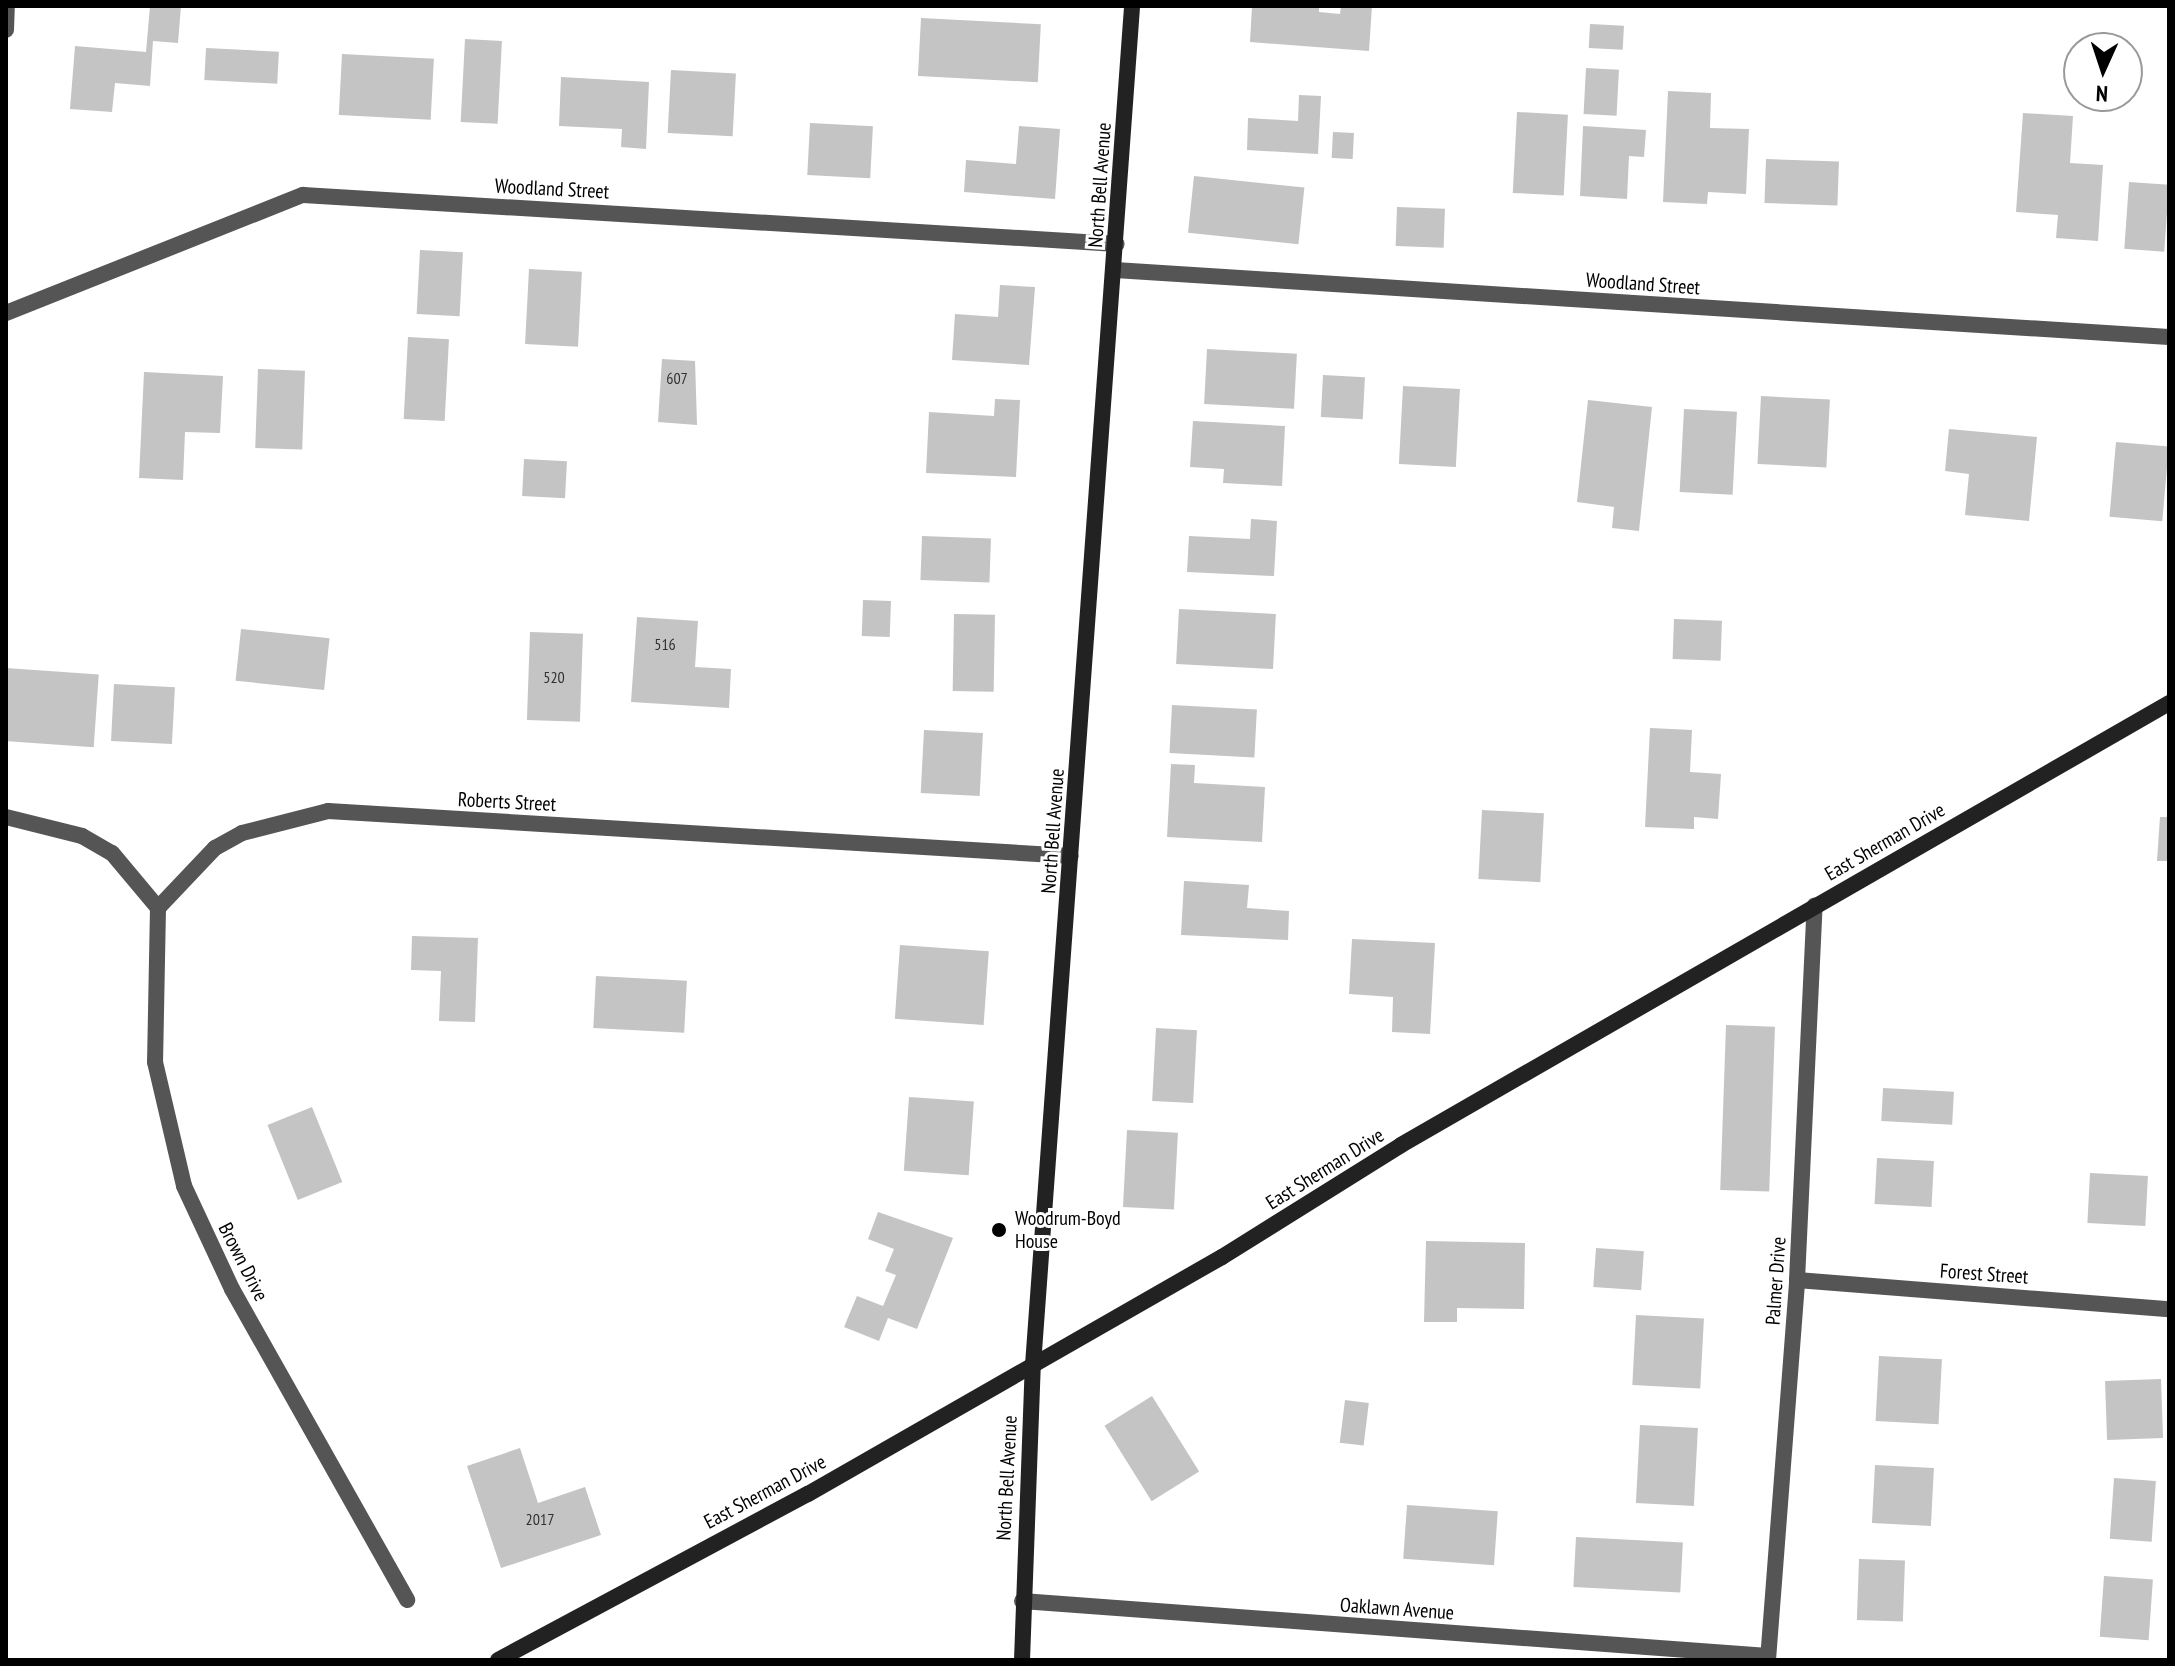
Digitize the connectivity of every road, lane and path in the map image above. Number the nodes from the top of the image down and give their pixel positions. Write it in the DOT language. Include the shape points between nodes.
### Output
graph roads {
  1 [pos="7,6"];
  2 [pos="1132,6"];
  3 [pos="6,30"];
  4 [pos="1117,244"];
  5 [pos="1115,270"];
  6 [pos="6,313"];
  7 [pos="2169,337"];
  8 [pos="2169,703"];
  9 [pos="6,817"];
  10 [pos="1071,856"];
  11 [pos="1815,905"];
  12 [pos="158,908"];
  13 [pos="1797,1280"];
  14 [pos="2169,1309"];
  15 [pos="1033,1365"];
  16 [pos="407,1600"];
  17 [pos="1022,1601"];
  18 [pos="1768,1658"];
  19 [pos="498,1660"];
  20 [pos="1022,1660"];
  1 -- 3 [label="street"];
  2 -- 4 [label="main road, North Bell Avenue"];
  4 -- 5 [label="main road, North Bell Avenue"];
  4 -- 6 [label="street, Woodland Street" via="303,195"];
  5 -- 7 [label="street, Woodland Street"];
  5 -- 10 [label="main road, North Bell Avenue"];
  8 -- 11 [label="main road, East Sherman Drive"];
  9 -- 12 [label="street" via="82,836 112,853"];
  10 -- 12 [label="street, Roberts Street" via="328,811 242,833 215,848"];
  10 -- 15 [label="main road, North Bell Avenue"];
  11 -- 13 [label="street, Palmer Drive"];
  11 -- 15 [label="main road, East Sherman Drive"];
  12 -- 16 [label="street, Brown Drive" via="155,1062 184,1186 232,1289"];
  13 -- 14 [label="street, Forest Street"];
  13 -- 18 [label="street, Palmer Drive"];
  15 -- 17 [label="main road, North Bell Avenue"];
  15 -- 19 [label="main road, East Sherman Drive"];
  17 -- 18 [label="street, Oaklawn Avenue"];
  17 -- 20 [label="main road, North Bell Avenue"];
}
